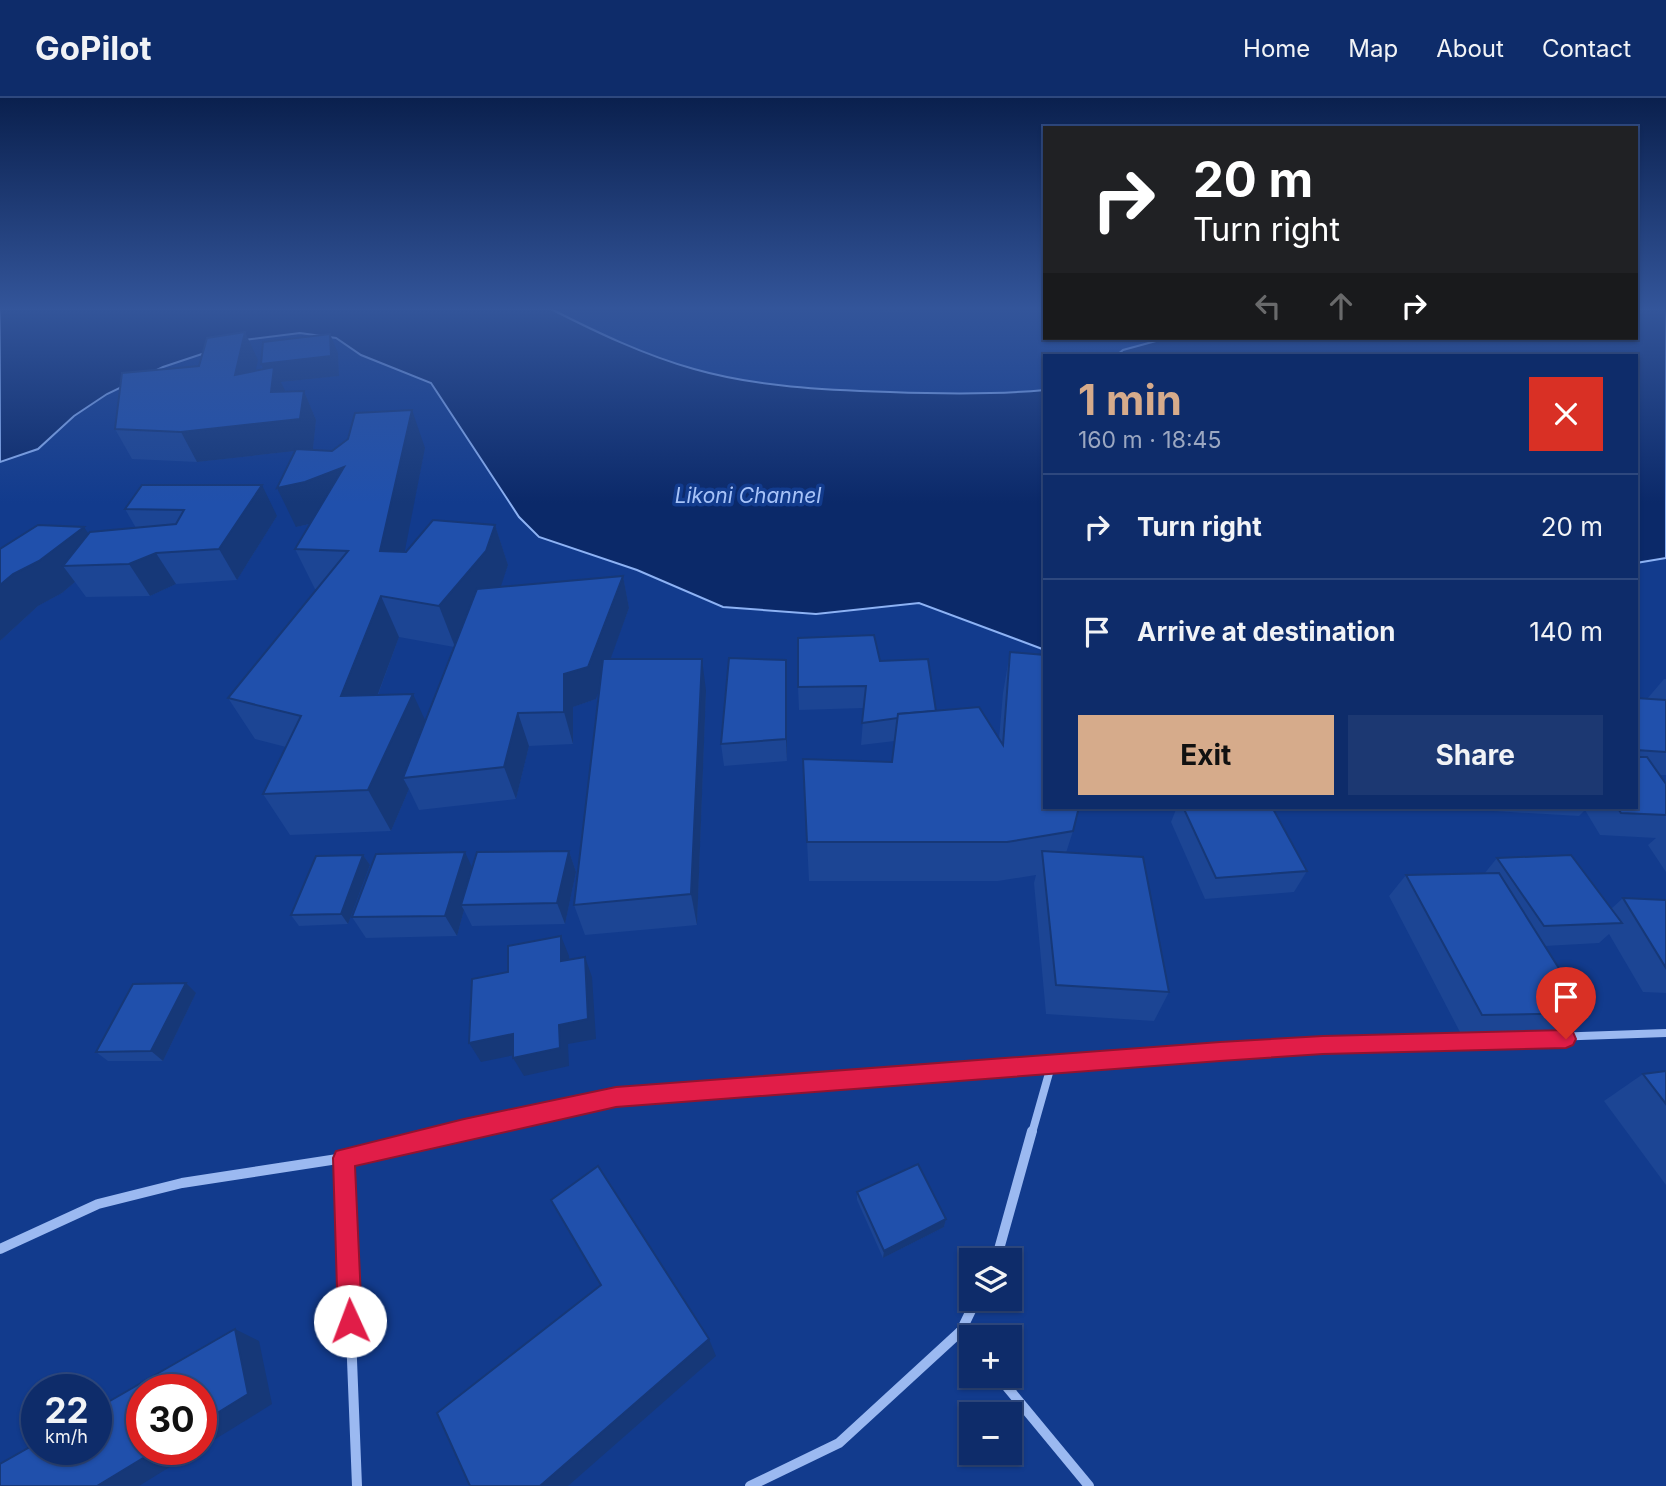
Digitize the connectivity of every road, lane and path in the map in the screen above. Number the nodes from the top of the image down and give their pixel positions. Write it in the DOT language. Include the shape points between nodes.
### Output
graph roads {
  1 [pos="1666,1033"];
  2 [pos="1051,1066"];
  3 [pos="344,1158"];
  4 [pos="999,1248"];
  5 [pos="0,1249"];
  6 [pos="959,1333"];
  7 [pos="1008,1388"];
  8 [pos="357,1486"];
  9 [pos="750,1486"];
  10 [pos="1089,1486"];
  1 -- 2 [label="street" via="1323,1045"];
  2 -- 3 [label="street" via="616,1097"];
  2 -- 4 [label="street"];
  3 -- 5 [label="street" via="182,1183 98,1204"];
  3 -- 8 [label="street"];
  6 -- 9 [label="street" via="839,1443"];
  7 -- 10 [label="street"];
}
